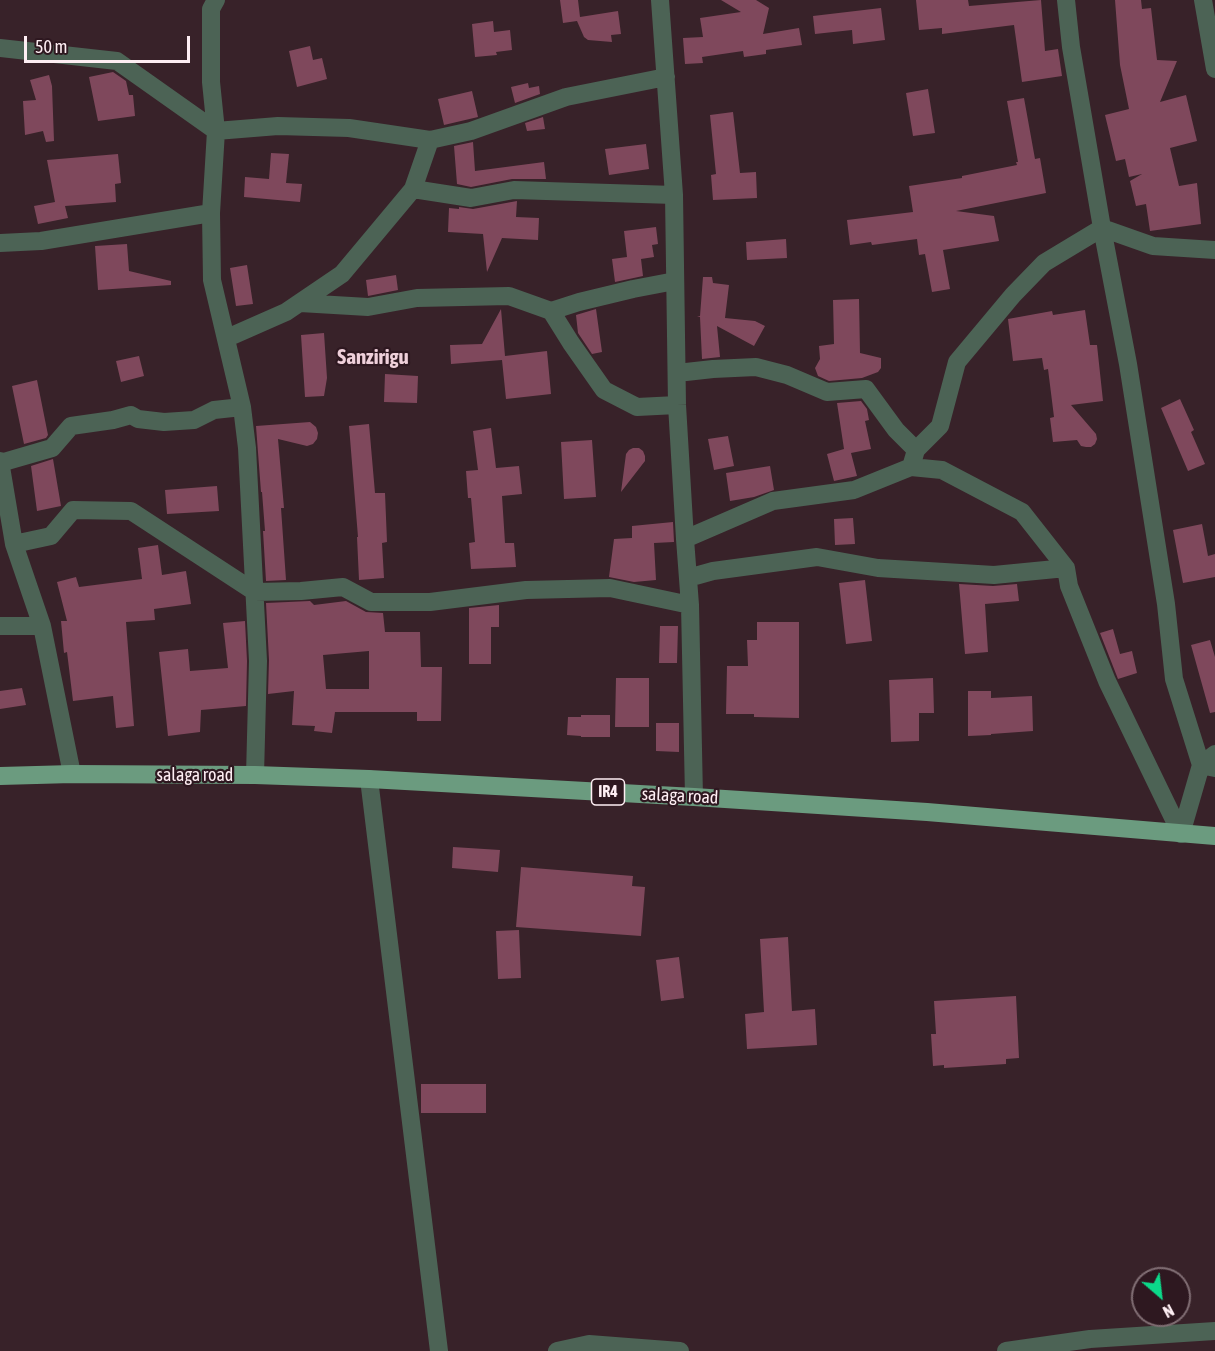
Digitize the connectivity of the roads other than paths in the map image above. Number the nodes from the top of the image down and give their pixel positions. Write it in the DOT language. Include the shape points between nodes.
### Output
graph roads {
  1 [pos="216,0"];
  2 [pos="660,0"];
  3 [pos="1066,0"];
  4 [pos="1203,0"];
  5 [pos="0,48"];
  6 [pos="1213,51"];
  7 [pos="1215,69"];
  8 [pos="666,77"];
  9 [pos="216,131"];
  10 [pos="430,140"];
  11 [pos="412,189"];
  12 [pos="674,195"];
  13 [pos="211,213"];
  14 [pos="1101,228"];
  15 [pos="0,243"];
  16 [pos="1215,250"];
  17 [pos="675,281"];
  18 [pos="300,303"];
  19 [pos="551,311"];
  20 [pos="226,338"];
  21 [pos="677,373"];
  22 [pos="677,405"];
  23 [pos="242,407"];
  24 [pos="916,450"];
  25 [pos="0,463"];
  26 [pos="911,467"];
  27 [pos="685,539"];
  28 [pos="14,544"];
  29 [pos="1066,568"];
  30 [pos="688,578"];
  31 [pos="255,592"];
  32 [pos="690,605"];
  33 [pos="0,626"];
  34 [pos="42,627"];
  35 [pos="1210,762"];
  36 [pos="72,774"];
  37 [pos="255,775"];
  38 [pos="0,776"];
  39 [pos="369,779"];
  40 [pos="694,797"];
  41 [pos="1181,834"];
  42 [pos="1215,836"];
  43 [pos="1215,1331"];
  44 [pos="592,1348"];
  45 [pos="439,1351"];
  46 [pos="557,1351"];
  47 [pos="680,1351"];
  48 [pos="1006,1351"];
  1 -- 9 [label="street" via="211,9 211,72"];
  2 -- 8 [label="street"];
  3 -- 14 [label="street"];
  4 -- 6 [label="street"];
  5 -- 9 [label="street" via="117,62"];
  6 -- 7 [label="street"];
  8 -- 10 [label="street" via="566,96 471,131"];
  8 -- 12 [label="street"];
  9 -- 10 [label="street" via="278,126 349,128"];
  9 -- 13 [label="street"];
  10 -- 11 [label="street"];
  11 -- 12 [label="street" via="471,198 514,190"];
  11 -- 18 [label="street" via="342,274"];
  12 -- 17 [label="street"];
  13 -- 15 [label="street" via="41,241"];
  13 -- 20 [label="street" via="213,280"];
  14 -- 16 [label="street" via="1153,246"];
  14 -- 24 [label="street" via="1044,263 1012,295 957,362 940,426"];
  14 -- 35 [label="street" via="1128,364 1174,679"];
  17 -- 19 [label="street"];
  17 -- 21 [label="street"];
  18 -- 19 [label="street" via="368,307 417,298 509,296"];
  18 -- 20 [label="street"];
  19 -- 22 [label="street" via="604,390 637,407"];
  20 -- 23 [label="street"];
  21 -- 22 [label="street"];
  21 -- 24 [label="street" via="756,368 787,375 827,392 866,389"];
  22 -- 27 [label="street"];
  23 -- 25 [label="street" via="214,410 194,420 164,422 131,415 71,426 52,448"];
  23 -- 31 [label="street"];
  24 -- 26 [label="street"];
  25 -- 28 [label="street"];
  26 -- 27 [label="street" via="854,490 773,501"];
  26 -- 29 [label="street" via="942,470 1022,512"];
  27 -- 30 [label="street"];
  28 -- 31 [label="street" via="51,536 74,510 131,511"];
  28 -- 34 [label="street"];
  29 -- 30 [label="street" via="994,575 878,568 817,557"];
  29 -- 41 [label="street" via="1069,586 1107,681"];
  30 -- 32 [label="street"];
  31 -- 32 [label="street" via="343,587 371,602 430,602 526,590 610,588"];
  31 -- 37 [label="street"];
  32 -- 40 [label="street"];
  33 -- 34 [label="street"];
  34 -- 36 [label="street"];
  35 -- 41 [label="street"];
  36 -- 37 [label="main road, salaga road / IR4"];
  36 -- 38 [label="main road, salaga road / IR4"];
  37 -- 39 [label="main road, salaga road / IR4"];
  39 -- 40 [label="main road, salaga road / IR4"];
  39 -- 45 [label="street"];
  40 -- 41 [label="main road, salaga road / IR4"];
  41 -- 42 [label="main road, salaga road / IR4"];
  43 -- 48 [label="street" via="1090,1339"];
  44 -- 46 [label="street"];
  44 -- 47 [label="street"];
}
